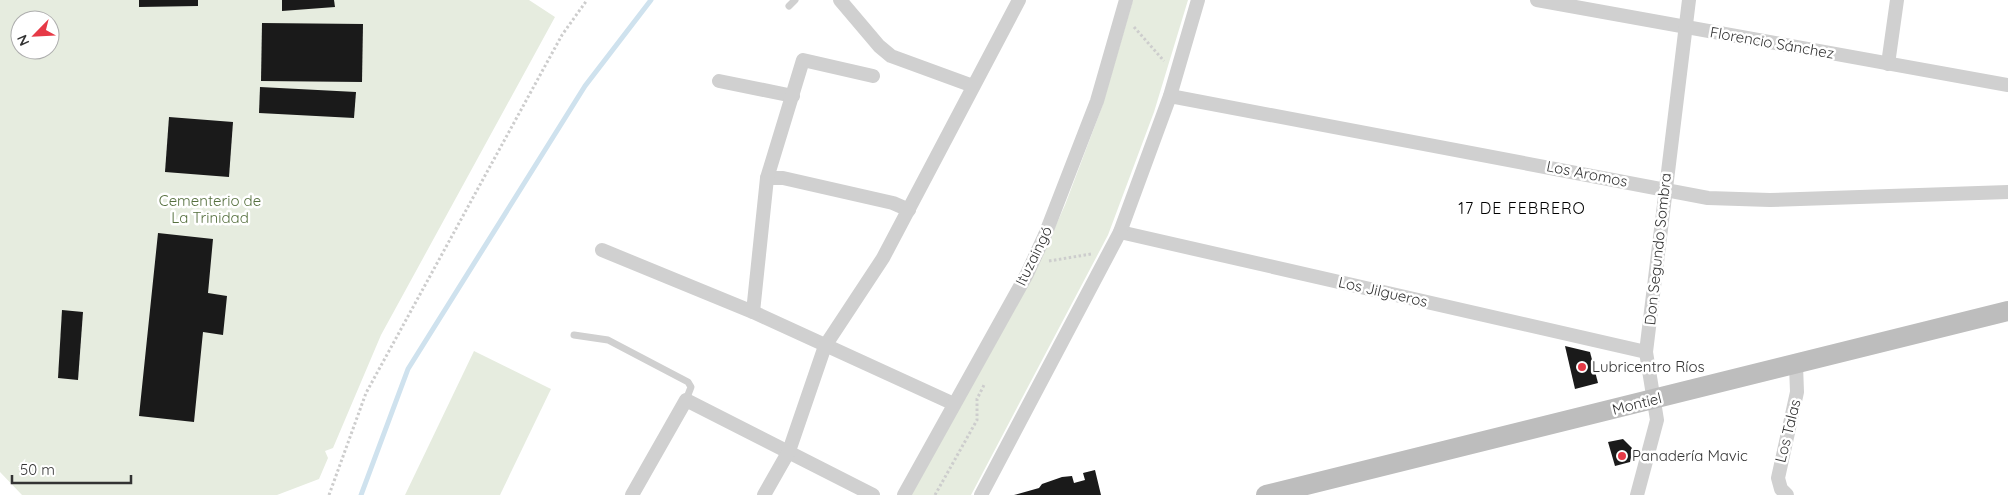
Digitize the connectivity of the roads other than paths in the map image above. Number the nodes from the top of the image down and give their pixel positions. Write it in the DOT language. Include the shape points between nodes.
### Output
graph roads {
  1 [pos="840,0"];
  2 [pos="1018,0"];
  3 [pos="1126,0"];
  4 [pos="1198,0"];
  5 [pos="1537,0"];
  6 [pos="1689,0"];
  7 [pos="1897,0"];
  8 [pos="1685,27"];
  9 [pos="1888,64"];
  10 [pos="873,76"];
  11 [pos="719,81"];
  12 [pos="2008,85"];
  13 [pos="973,86"];
  14 [pos="793,96"];
  15 [pos="1170,96"];
  16 [pos="767,178"];
  17 [pos="1664,188"];
  18 [pos="2008,192"];
  19 [pos="909,210"];
  20 [pos="1120,232"];
  21 [pos="602,250"];
  22 [pos="2008,311"];
  23 [pos="753,312"];
  24 [pos="574,335"];
  25 [pos="825,346"];
  26 [pos="1646,352"];
  27 [pos="1796,365"];
  28 [pos="1655,399"];
  29 [pos="686,400"];
  30 [pos="954,404"];
  31 [pos="789,451"];
  32 [pos="632,495"];
  33 [pos="764,495"];
  34 [pos="873,495"];
  35 [pos="904,495"];
  36 [pos="980,495"];
  37 [pos="1266,495"];
  38 [pos="1636,495"];
  39 [pos="1787,495"];
  1 -- 13 [label="street" via="891,56"];
  2 -- 13 [label="street"];
  3 -- 30 [label="street, Ituzaingó" via="1094,110 1046,235"];
  4 -- 15 [label="street"];
  5 -- 8 [label="street, Florencio Sánchez"];
  6 -- 8 [label="street, Don Segundo Sombra"];
  7 -- 9 [label="street"];
  8 -- 9 [label="street, Florencio Sánchez"];
  8 -- 17 [label="street, Don Segundo Sombra"];
  9 -- 12 [label="street, Florencio Sánchez"];
  10 -- 14 [label="street" via="803,60"];
  11 -- 14 [label="street"];
  13 -- 19 [label="street"];
  14 -- 16 [label="street"];
  15 -- 17 [label="street, Los Aromos"];
  15 -- 20 [label="street"];
  16 -- 19 [label="street" via="783,178"];
  16 -- 23 [label="street"];
  17 -- 18 [label="street, Los Aromos" via="1708,198 1770,200"];
  17 -- 26 [label="street, Don Segundo Sombra"];
  19 -- 25 [label="street" via="883,258"];
  20 -- 26 [label="street, Los Jilgueros"];
  20 -- 36 [label="street"];
  21 -- 23 [label="street"];
  22 -- 27 [label="street, Montiel"];
  23 -- 25 [label="street"];
  24 -- 29 [label="lane" via="608,340 688,382 690,387"];
  25 -- 30 [label="street"];
  25 -- 31 [label="street"];
  26 -- 28 [label="street, Don Segundo Sombra"];
  27 -- 28 [label="street, Montiel"];
  27 -- 39 [label="street, Los Talas" via="1797,392 1778,478"];
  28 -- 37 [label="street, Montiel"];
  28 -- 38 [label="street, Don Segundo Sombra" via="1656,426"];
  29 -- 31 [label="street"];
  29 -- 32 [label="street"];
  30 -- 35 [label="street, Ituzaingó"];
  31 -- 33 [label="street"];
  31 -- 34 [label="street"];
}
